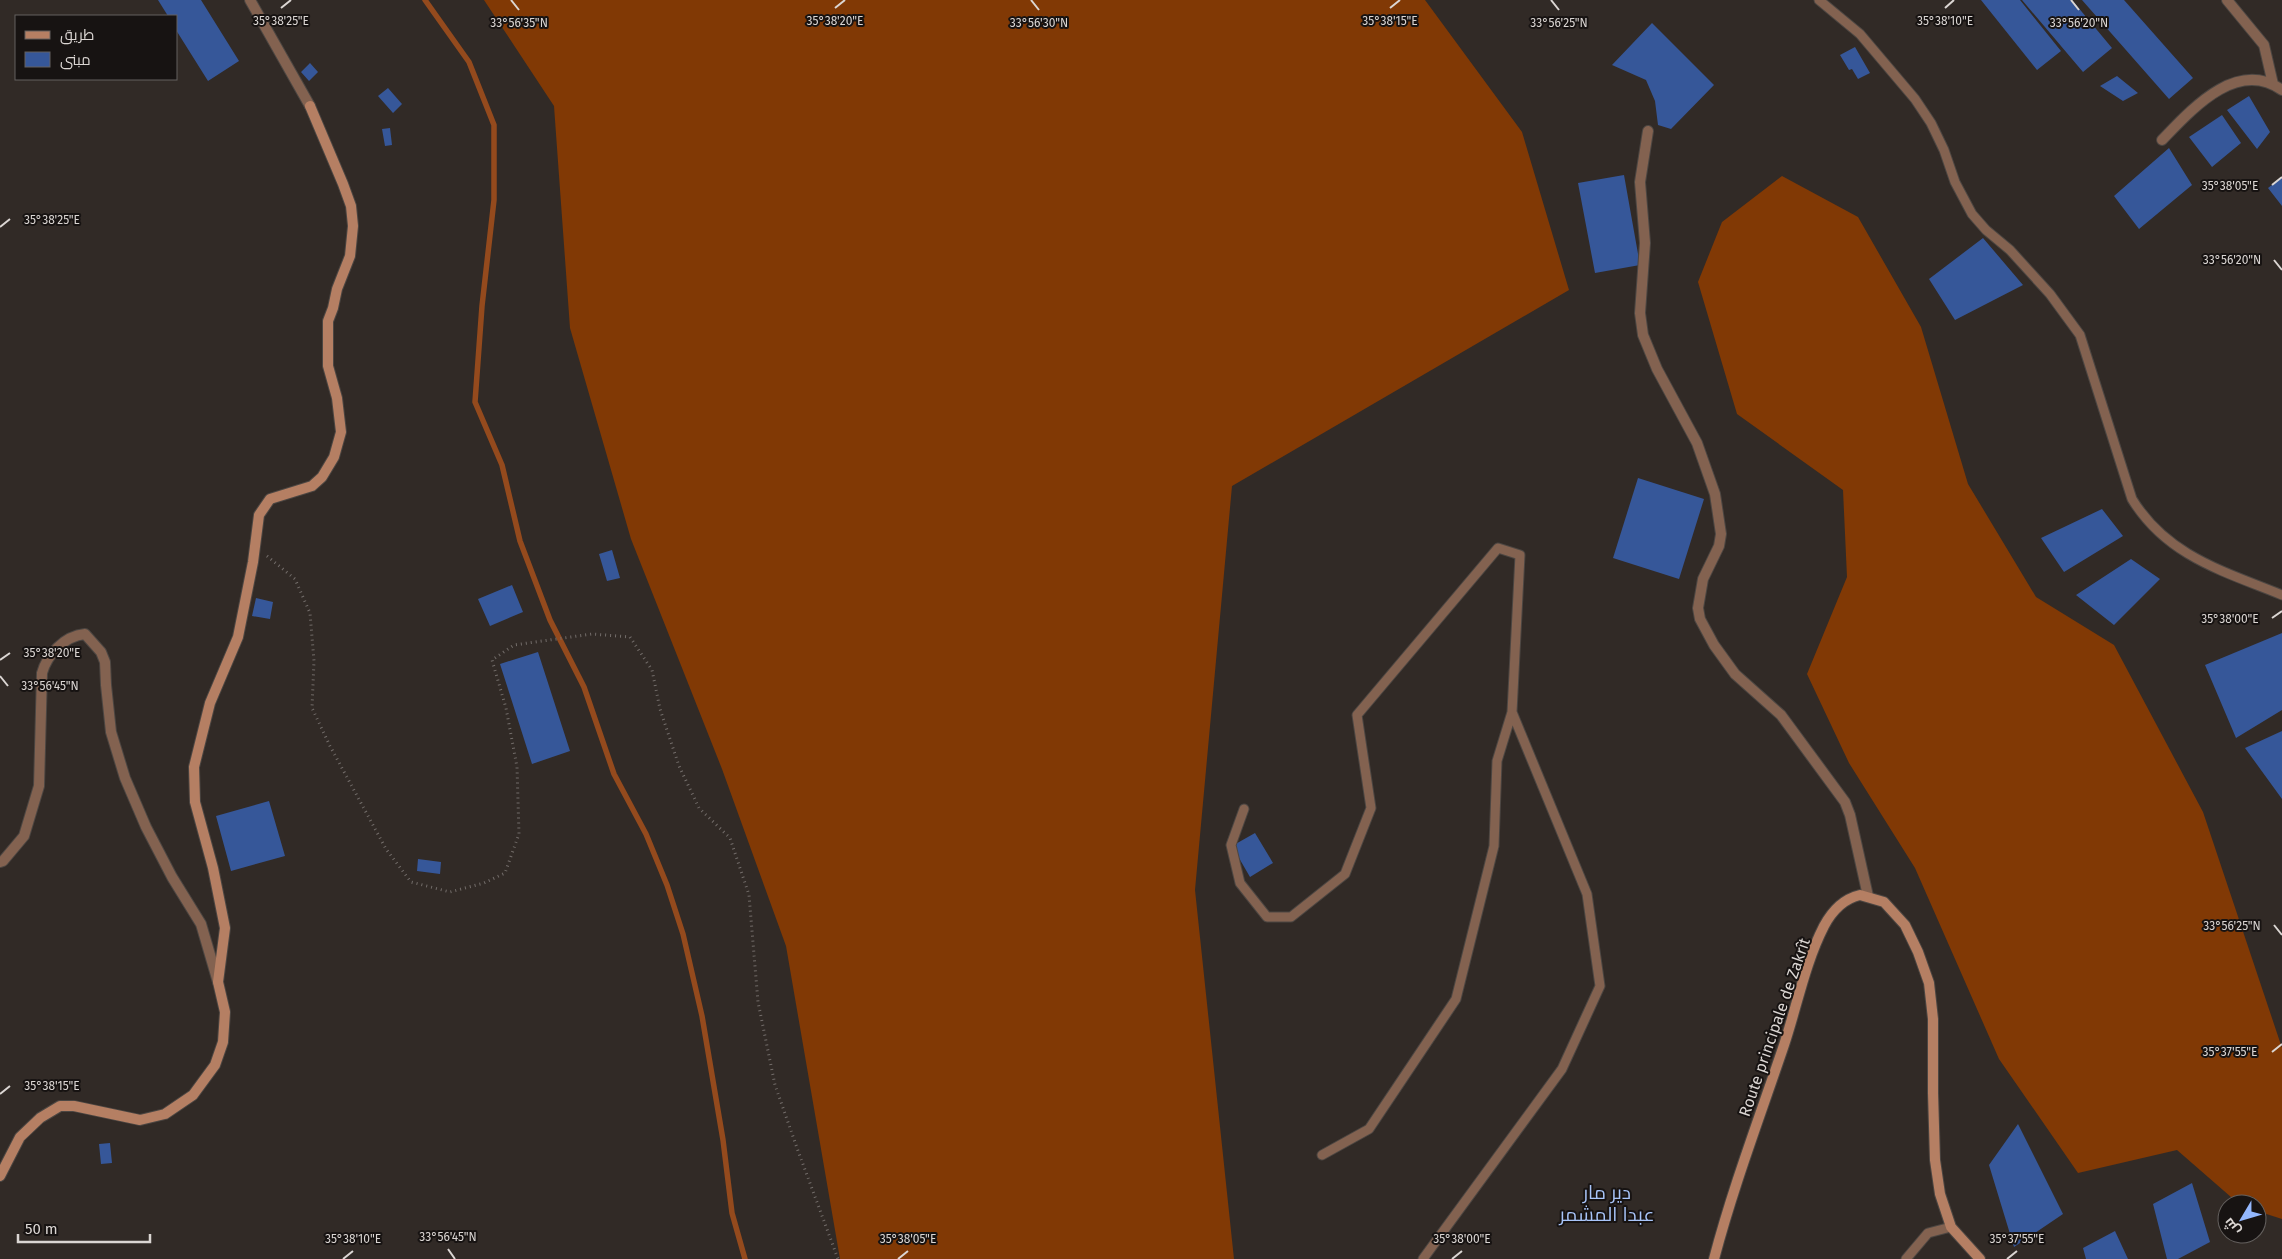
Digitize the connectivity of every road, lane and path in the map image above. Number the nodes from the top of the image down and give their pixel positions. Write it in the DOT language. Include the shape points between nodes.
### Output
graph roads {
  1 [pos="250,0"];
  2 [pos="1819,0"];
  3 [pos="2227,0"];
  4 [pos="2278,87"];
  5 [pos="1648,131"];
  6 [pos="2162,140"];
  7 [pos="255,546"];
  8 [pos="2282,595"];
  9 [pos="1512,712"];
  10 [pos="1244,809"];
  11 [pos="0,862"];
  12 [pos="1868,896"];
  13 [pos="218,982"];
  14 [pos="1322,1155"];
  15 [pos="0,1176"];
  16 [pos="1951,1227"];
  17 [pos="838,1259"];
  18 [pos="1423,1259"];
  19 [pos="1714,1259"];
  20 [pos="1906,1259"];
  21 [pos="1980,1259"];
  1 -- 7 [label="street" via="310,106 343,184 354,226 350,256 328,322 328,366 337,398 341,432 334,457 322,477 312,486 270,499 259,515"];
  2 -- 8 [label="lane" via="1860,34 1915,99 1931,123 1972,214 2050,294 2080,335 2132,499 2142,515 2167,540 2186,553"];
  3 -- 4 [label="street" via="2264,45"];
  4 -- 6 [label="street" via="2252,79 2216,90"];
  5 -- 12 [label="street" via="1640,182 1645,243 1640,313 1643,335 1710,474 1720,526 1719,546 1703,579 1698,608 1700,619 1714,646 1735,674 1781,715 1845,802"];
  7 -- 13 [label="street" via="238,637 210,703 194,767 195,802 226,928"];
  7 -- 17 [label="path" via="295,579 310,613 314,661 312,708 386,849 411,882 450,892 484,883 505,873 519,834 517,767 506,708 492,660 514,645 592,634 630,637 652,670 678,766 699,808 730,838 749,895 758,1002 775,1085"];
  9 -- 10 [label="lane" via="1520,556 1498,548 1357,715 1371,808 1345,874 1291,917 1267,917 1240,883 1231,845"];
  9 -- 14 [label="lane" via="1497,761 1494,846 1456,999 1369,1129"];
  9 -- 18 [label="lane" via="1588,894 1600,986 1562,1069"];
  11 -- 13 [label="street" via="24,836 39,786 42,673 46,659 76,635 85,634 105,662 112,732 125,778 146,827 200,924"];
  12 -- 16 [label="street" via="1884,902 1904,925 1929,983 1933,1019 1935,1160 1940,1194"];
  12 -- 19 [label="street, Route principale de Zakrît" via="1860,895 1843,902 1824,926 1724,1219"];
  13 -- 15 [label="street" via="225,1012 223,1042 216,1065 193,1095 165,1114 140,1120 60,1106 40,1118 20,1137"];
  16 -- 20 [label="lane" via="1928,1233"];
  16 -- 21 [label="street"];
}
